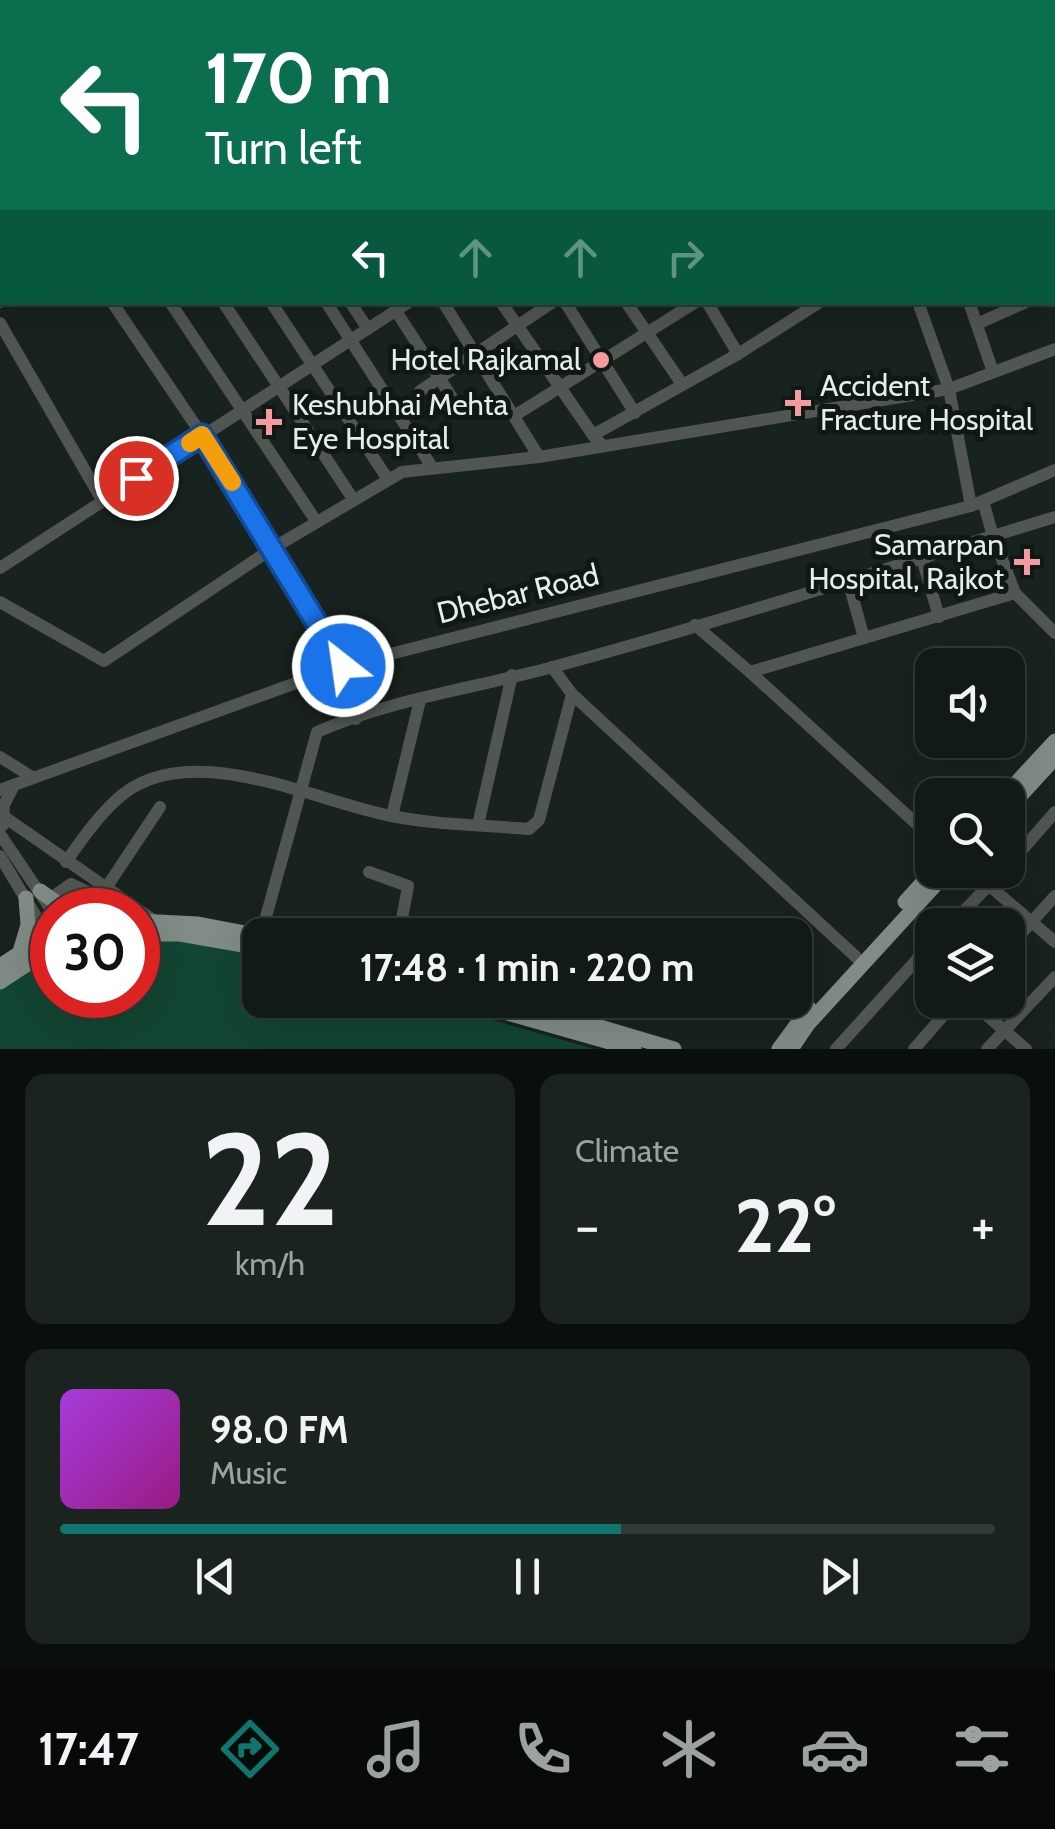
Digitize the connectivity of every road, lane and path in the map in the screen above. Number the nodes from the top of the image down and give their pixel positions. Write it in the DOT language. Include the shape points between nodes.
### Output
graph roads {
  1 [pos="114,305"];
  2 [pos="172,305"];
  3 [pos="226,305"];
  4 [pos="273,305"];
  5 [pos="328,305"];
  6 [pos="352,305"];
  7 [pos="446,305"];
  8 [pos="503,305"];
  9 [pos="549,305"];
  10 [pos="567,305"];
  11 [pos="628,305"];
  12 [pos="691,305"];
  13 [pos="708,305"];
  14 [pos="815,305"];
  15 [pos="919,305"];
  16 [pos="970,305"];
  17 [pos="1019,305"];
  18 [pos="389,309"];
  19 [pos="0,323"];
  20 [pos="977,324"];
  21 [pos="518,326"];
  22 [pos="368,329"];
  23 [pos="646,334"];
  24 [pos="351,340"];
  25 [pos="1055,348"];
  26 [pos="738,354"];
  27 [pos="476,355"];
  28 [pos="600,361"];
  29 [pos="312,364"];
  30 [pos="993,372"];
  31 [pos="440,378"];
  32 [pos="682,384"];
  33 [pos="278,386"];
  34 [pos="558,388"];
  35 [pos="950,389"];
  36 [pos="420,390"];
  37 [pos="241,409"];
  38 [pos="460,410"];
  39 [pos="635,412"];
  40 [pos="514,416"];
  41 [pos="202,435"];
  42 [pos="597,439"];
  43 [pos="539,457"];
  44 [pos="432,467"];
  45 [pos="1055,470"];
  46 [pos="387,478"];
  47 [pos="353,499"];
  48 [pos="102,500"];
  49 [pos="977,504"];
  50 [pos="1055,517"];
  51 [pos="316,522"];
  52 [pos="993,536"];
  53 [pos="273,548"];
  54 [pos="922,558"];
  55 [pos="0,568"];
  56 [pos="849,584"];
  57 [pos="1015,594"];
  58 [pos="0,602"];
  59 [pos="939,617"];
  60 [pos="695,625"];
  61 [pos="1055,633"];
  62 [pos="864,638"];
  63 [pos="343,666"];
  64 [pos="552,667"];
  65 [pos="750,672"];
  66 [pos="512,675"];
  67 [pos="572,694"];
  68 [pos="420,700"];
  69 [pos="356,720"];
  70 [pos="1055,741"];
  71 [pos="0,757"];
  72 [pos="1055,758"];
  73 [pos="32,777"];
  74 [pos="1020,778"];
  75 [pos="7,788"];
  76 [pos="299,791"];
  77 [pos="1025,791"];
  78 [pos="160,807"];
  79 [pos="1055,812"];
  80 [pos="3,816"];
  81 [pos="392,816"];
  82 [pos="915,822"];
  83 [pos="478,825"];
  84 [pos="2,837"];
  85 [pos="1025,846"];
  86 [pos="0,856"];
  87 [pos="66,862"];
  88 [pos="369,872"];
  89 [pos="31,888"];
  90 [pos="34,888"];
  91 [pos="106,888"];
  92 [pos="918,888"];
  93 [pos="933,888"];
  94 [pos="987,888"];
  95 [pos="995,888"];
  96 [pos="1055,896"];
  97 [pos="967,908"];
  98 [pos="266,918"];
  99 [pos="402,918"];
  100 [pos="30,921"];
  101 [pos="160,923"];
  102 [pos="1032,923"];
  103 [pos="1025,930"];
  104 [pos="160,934"];
  105 [pos="242,939"];
  106 [pos="242,940"];
  107 [pos="1055,942"];
  108 [pos="30,948"];
  109 [pos="20,952"];
  110 [pos="30,957"];
  111 [pos="856,957"];
  112 [pos="915,961"];
  113 [pos="0,966"];
  114 [pos="1055,977"];
  115 [pos="0,982"];
  116 [pos="525,1018"];
  117 [pos="570,1018"];
  118 [pos="941,1018"];
  119 [pos="990,1018"];
  120 [pos="1004,1030"];
  121 [pos="634,1049"];
  122 [pos="674,1049"];
  123 [pos="779,1049"];
  124 [pos="790,1049"];
  125 [pos="836,1049"];
  126 [pos="914,1049"];
  127 [pos="987,1049"];
  128 [pos="1026,1049"];
  1 -- 41 [label="street"];
  2 -- 37 [label="street"];
  3 -- 33 [label="street"];
  4 -- 29 [label="street"];
  5 -- 24 [label="street"];
  6 -- 22 [label="street"];
  7 -- 27 [label="street"];
  8 -- 21 [label="street"];
  9 -- 21 [label="street"];
  10 -- 28 [label="street"];
  11 -- 23 [label="street"];
  12 -- 23 [label="street"];
  13 -- 26 [label="street"];
  14 -- 26 [label="street"];
  15 -- 35 [label="street"];
  16 -- 20 [label="street"];
  17 -- 20 [label="street"];
  18 -- 22 [label="street"];
  18 -- 31 [label="street"];
  19 -- 48 [label="street"];
  20 -- 30 [label="street"];
  21 -- 27 [label="street"];
  21 -- 34 [label="street"];
  22 -- 24 [label="street"];
  23 -- 28 [label="street"];
  23 -- 32 [label="street"];
  24 -- 29 [label="street"];
  24 -- 44 [label="street"];
  25 -- 30 [label="street"];
  26 -- 32 [label="street"];
  27 -- 31 [label="street"];
  27 -- 40 [label="street"];
  28 -- 34 [label="street"];
  28 -- 39 [label="street"];
  29 -- 33 [label="street"];
  29 -- 46 [label="street"];
  30 -- 35 [label="street"];
  31 -- 36 [label="street"];
  31 -- 38 [label="street"];
  32 -- 39 [label="street"];
  33 -- 37 [label="street"];
  33 -- 47 [label="street"];
  34 -- 40 [label="street"];
  34 -- 42 [label="street"];
  35 -- 42 [label="street"];
  35 -- 49 [label="street"];
  37 -- 41 [label="street"];
  37 -- 51 [label="street"];
  39 -- 42 [label="street"];
  40 -- 43 [label="street"];
  41 -- 48 [label="street"];
  41 -- 53 [label="street"];
  42 -- 43 [label="street"];
  43 -- 44 [label="street"];
  44 -- 46 [label="street"];
  45 -- 49 [label="street, Dhebar Road"];
  46 -- 47 [label="street"];
  47 -- 51 [label="street"];
  48 -- 55 [label="street"];
  49 -- 52 [label="street"];
  49 -- 63 [label="street, Dhebar Road"];
  50 -- 52 [label="street"];
  51 -- 53 [label="street"];
  52 -- 54 [label="street"];
  52 -- 57 [label="street"];
  53 -- 58 [label="street" via="104,661"];
  53 -- 63 [label="street"];
  54 -- 56 [label="street"];
  54 -- 59 [label="street"];
  56 -- 60 [label="street"];
  56 -- 62 [label="street"];
  57 -- 59 [label="street"];
  57 -- 61 [label="street"];
  59 -- 62 [label="street"];
  60 -- 64 [label="street"];
  60 -- 65 [label="street"];
  62 -- 65 [label="street"];
  63 -- 69 [label="street"];
  63 -- 73 [label="street, Dhebar Road"];
  64 -- 66 [label="street"];
  64 -- 67 [label="street"];
  65 -- 82 [label="street"];
  66 -- 68 [label="street"];
  66 -- 83 [label="street"];
  67 -- 83 [label="street" via="535,826"];
  67 -- 111 [label="street"];
  68 -- 69 [label="street"];
  68 -- 81 [label="street"];
  69 -- 76 [label="street" via="317,732"];
  70 -- 74 [label="main road"];
  71 -- 73 [label="street"];
  72 -- 77 [label="main road"];
  73 -- 75 [label="street, Dhebar Road"];
  75 -- 80 [label="street"];
  76 -- 81 [label="street"];
  76 -- 87 [label="street" via="202,771 157,778 114,801"];
  76 -- 98 [label="street"];
  78 -- 91 [label="street"];
  79 -- 85 [label="street"];
  80 -- 84 [label="street"];
  80 -- 87 [label="street"];
  81 -- 83 [label="street"];
  84 -- 90 [label="street"];
  86 -- 89 [label="street"];
  87 -- 91 [label="street"];
  88 -- 99 [label="street" via="408,886"];
  92 -- 111 [label="main road"];
  93 -- 124 [label="main road"];
  94 -- 97 [label="street"];
  95 -- 102 [label="street"];
  96 -- 102 [label="street"];
  100 -- 109 [label="main road"];
  101 -- 105 [label="main road"];
  102 -- 103 [label="street"];
  102 -- 107 [label="street"];
  104 -- 106 [label="main road"];
  108 -- 109 [label="main road"];
  109 -- 113 [label="main road"];
  110 -- 115 [label="main road"];
  111 -- 123 [label="main road"];
  112 -- 125 [label="street"];
  114 -- 120 [label="street"];
  116 -- 121 [label="main road"];
  117 -- 122 [label="main road"];
  118 -- 126 [label="street"];
  119 -- 120 [label="street"];
  120 -- 127 [label="street"];
  120 -- 128 [label="street"];
}
